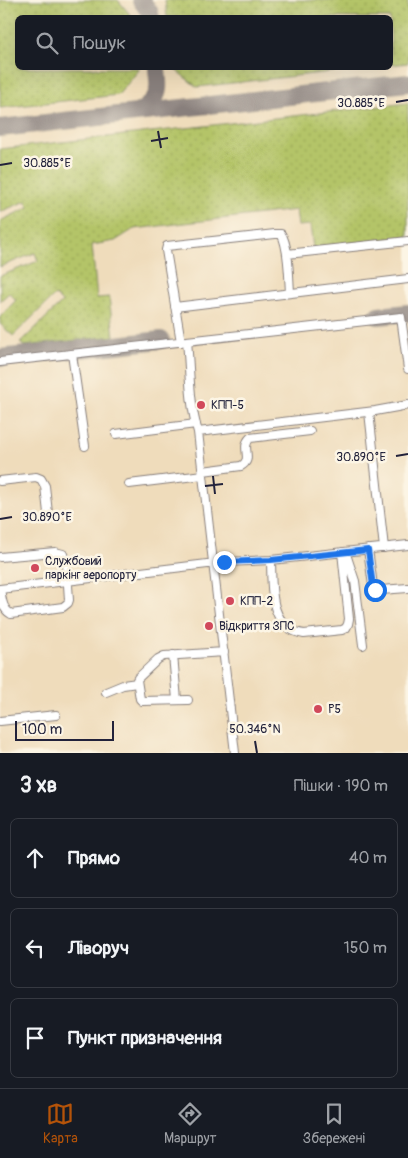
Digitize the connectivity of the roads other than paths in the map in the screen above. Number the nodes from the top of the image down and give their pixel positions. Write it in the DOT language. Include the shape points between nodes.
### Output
graph roads {
  1 [pos="408,241"];
  2 [pos="287,254"];
  3 [pos="408,280"];
  4 [pos="290,293"];
  5 [pos="175,307"];
  6 [pos="405,317"];
  7 [pos="184,341"];
  8 [pos="0,353"];
  9 [pos="72,354"];
  10 [pos="0,362"];
  11 [pos="408,369"];
  12 [pos="408,406"];
  13 [pos="369,412"];
  14 [pos="197,428"];
  15 [pos="310,431"];
  16 [pos="116,434"];
  17 [pos="85,446"];
  18 [pos="203,473"];
  19 [pos="0,481"];
  20 [pos="129,484"];
  21 [pos="48,513"];
  22 [pos="408,545"];
  23 [pos="384,548"];
  24 [pos="368,550"];
  25 [pos="344,552"];
  26 [pos="0,557"];
  27 [pos="271,560"];
  28 [pos="214,564"];
  29 [pos="68,581"];
  30 [pos="408,588"];
  31 [pos="0,589"];
  32 [pos="362,645"];
  33 [pos="224,652"];
  34 [pos="173,655"];
  35 [pos="137,683"];
  36 [pos="106,692"];
  37 [pos="177,700"];
  38 [pos="188,700"];
  39 [pos="56,715"];
  40 [pos="0,721"];
  41 [pos="235,753"];
  1 -- 2 [label="lane"];
  2 -- 4 [label="lane"];
  2 -- 5 [label="lane" via="279,234 167,246"];
  3 -- 4 [label="lane"];
  4 -- 5 [label="lane"];
  5 -- 7 [label="lane"];
  6 -- 7 [label="lane"];
  6 -- 11 [label="lane"];
  7 -- 9 [label="lane"];
  7 -- 14 [label="lane"];
  8 -- 10 [label="lane"];
  9 -- 10 [label="lane"];
  9 -- 17 [label="lane"];
  12 -- 13 [label="lane"];
  13 -- 14 [label="lane"];
  13 -- 23 [label="lane"];
  14 -- 16 [label="lane"];
  14 -- 18 [label="lane"];
  15 -- 18 [label="lane" via="250,438 246,443 247,460 244,465"];
  18 -- 20 [label="lane"];
  18 -- 28 [label="lane"];
  19 -- 21 [label="lane" via="41,478"];
  22 -- 23 [label="lane"];
  23 -- 24 [label="lane"];
  24 -- 25 [label="lane"];
  24 -- 30 [label="lane" via="375,590"];
  25 -- 27 [label="lane"];
  25 -- 27 [label="lane" via="349,619 342,630 304,634 282,621 274,604"];
  25 -- 32 [label="lane" via="355,581"];
  26 -- 29 [label="lane" via="63,554"];
  27 -- 28 [label="lane"];
  28 -- 29 [label="lane"];
  28 -- 33 [label="lane"];
  29 -- 31 [label="lane"];
  29 -- 31 [label="lane" via="69,600 63,607 14,614 5,610"];
  33 -- 34 [label="lane"];
  33 -- 41 [label="lane"];
  34 -- 35 [label="lane" via="158,659 138,678"];
  34 -- 37 [label="lane"];
  35 -- 36 [label="lane"];
  35 -- 37 [label="lane" via="142,701"];
  37 -- 38 [label="lane"];
  39 -- 40 [label="lane"];
}
